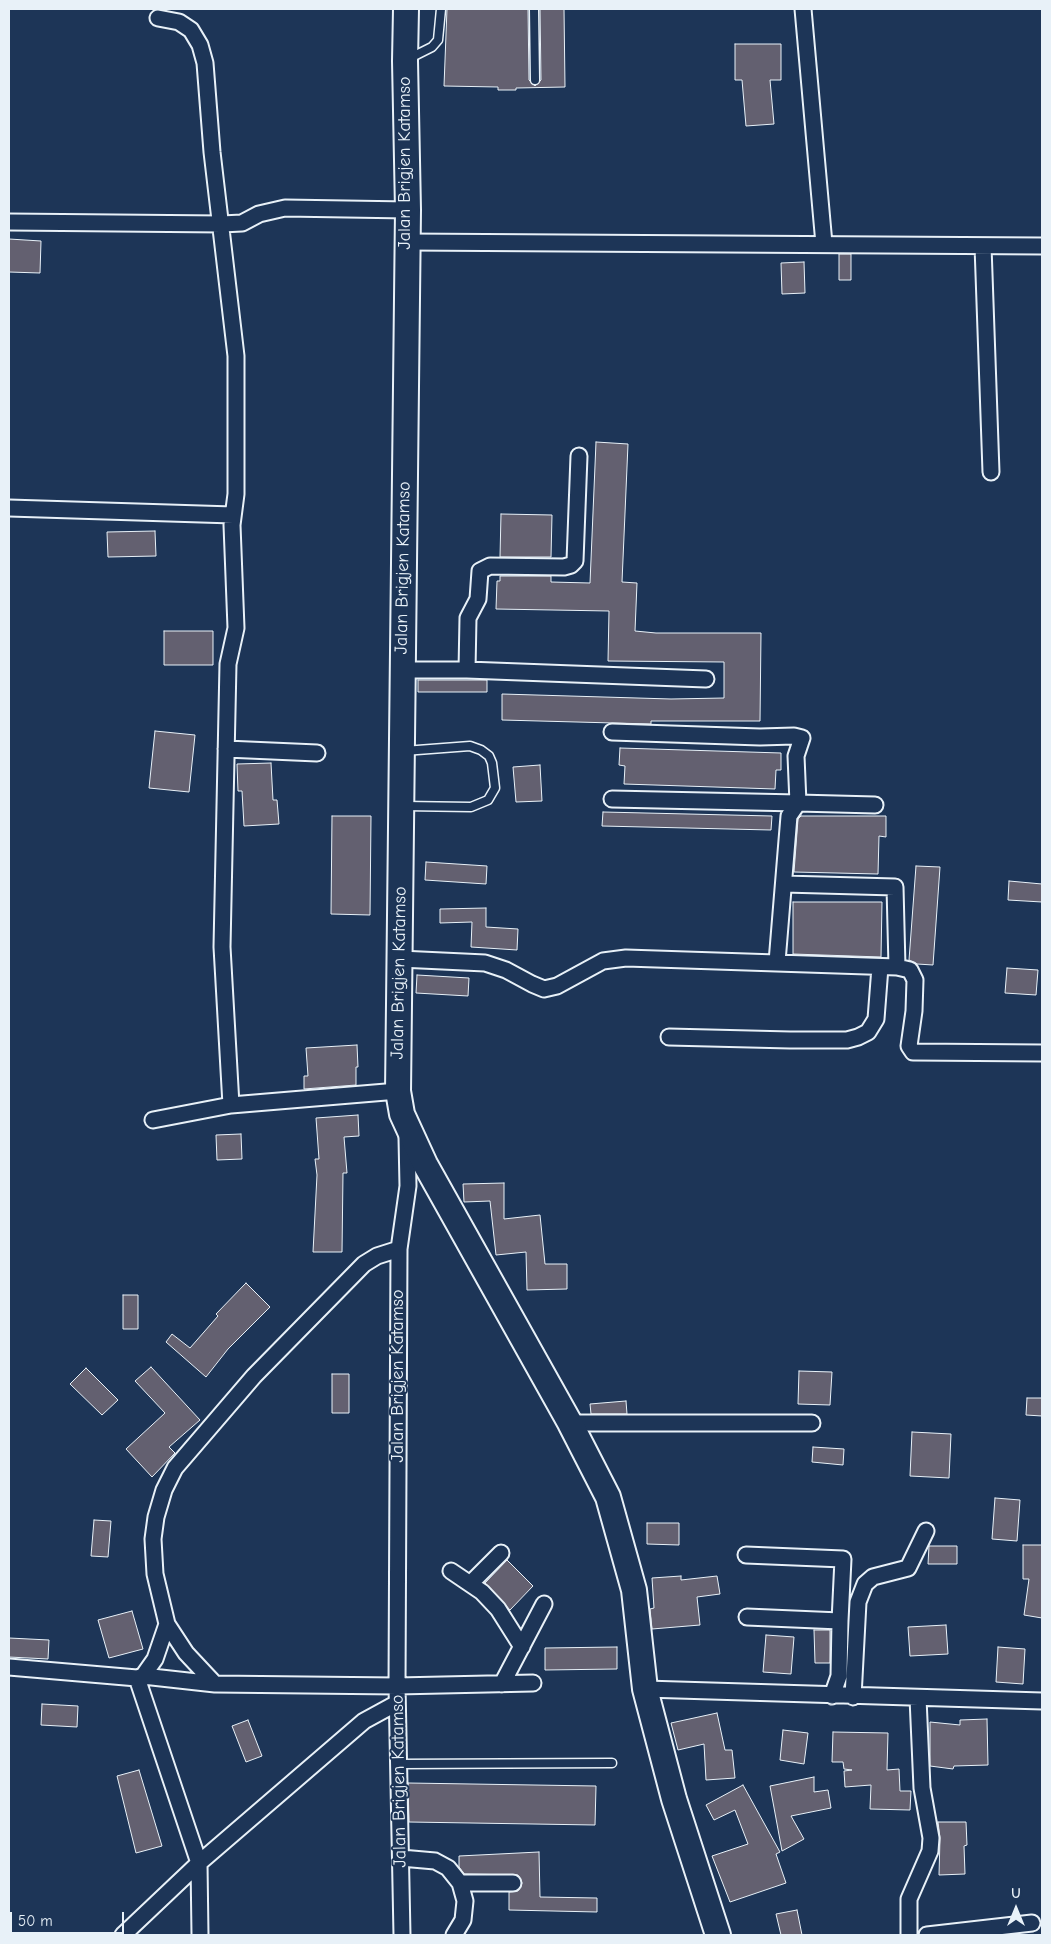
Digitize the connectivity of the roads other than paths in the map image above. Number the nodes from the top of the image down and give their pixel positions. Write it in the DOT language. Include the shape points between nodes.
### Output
graph roads {
  1 [pos="406,9"];
  2 [pos="441,9"];
  3 [pos="534,9"];
  4 [pos="802,9"];
  5 [pos="158,18"];
  6 [pos="405,60"];
  7 [pos="535,80"];
  8 [pos="408,210"];
  9 [pos="9,222"];
  10 [pos="222,224"];
  11 [pos="406,242"];
  12 [pos="824,244"];
  13 [pos="983,246"];
  14 [pos="1042,246"];
  15 [pos="579,456"];
  16 [pos="991,472"];
  17 [pos="9,508"];
  18 [pos="233,515"];
  19 [pos="402,670"];
  20 [pos="467,670"];
  21 [pos="706,679"];
  22 [pos="612,732"];
  23 [pos="226,749"];
  24 [pos="402,751"];
  25 [pos="317,752"];
  26 [pos="612,799"];
  27 [pos="798,803"];
  28 [pos="875,805"];
  29 [pos="400,806"];
  30 [pos="784,884"];
  31 [pos="400,959"];
  32 [pos="777,962"];
  33 [pos="880,966"];
  34 [pos="897,967"];
  35 [pos="669,1037"];
  36 [pos="1042,1053"];
  37 [pos="398,1091"];
  38 [pos="230,1105"];
  39 [pos="402,1114"];
  40 [pos="153,1120"];
  41 [pos="398,1249"];
  42 [pos="570,1423"];
  43 [pos="812,1423"];
  44 [pos="926,1531"];
  45 [pos="501,1553"];
  46 [pos="746,1555"];
  47 [pos="451,1571"];
  48 [pos="471,1583"];
  49 [pos="544,1604"];
  50 [pos="747,1617"];
  51 [pos="840,1621"];
  52 [pos="167,1624"];
  53 [pos="522,1647"];
  54 [pos="9,1668"];
  55 [pos="140,1677"];
  56 [pos="533,1683"];
  57 [pos="215,1684"];
  58 [pos="502,1684"];
  59 [pos="397,1686"];
  60 [pos="645,1689"];
  61 [pos="832,1696"];
  62 [pos="854,1697"];
  63 [pos="918,1698"];
  64 [pos="1042,1700"];
  65 [pos="398,1703"];
  66 [pos="612,1763"];
  67 [pos="398,1764"];
  68 [pos="401,1858"];
  69 [pos="199,1863"];
  70 [pos="460,1883"];
  71 [pos="513,1883"];
  72 [pos="1032,1923"];
  73 [pos="123,1935"];
  74 [pos="200,1935"];
  75 [pos="402,1935"];
  76 [pos="454,1935"];
  77 [pos="718,1935"];
  78 [pos="910,1935"];
  79 [pos="927,1935"];
  1 -- 6 [label="main road, Jalan Brigjen Katamso"];
  2 -- 6 [label="lane" via="438,40 432,47"];
  3 -- 7 [label="lane"];
  4 -- 12 [label="street"];
  5 -- 10 [label="street" via="179,22 191,30 200,45 205,62"];
  6 -- 8 [label="main road, Jalan Brigjen Katamso"];
  8 -- 10 [label="street" via="285,208 260,214 242,223"];
  8 -- 11 [label="main road, Jalan Brigjen Katamso"];
  9 -- 10 [label="street"];
  10 -- 18 [label="street" via="236,356 236,494"];
  11 -- 12 [label="street"];
  11 -- 19 [label="main road, Jalan Brigjen Katamso"];
  12 -- 13 [label="street"];
  13 -- 14 [label="street"];
  13 -- 16 [label="street"];
  15 -- 20 [label="street" via="575,561 564,567 490,566 480,571 478,598 468,618"];
  17 -- 18 [label="street"];
  18 -- 23 [label="street" via="236,628 228,664"];
  19 -- 20 [label="street"];
  19 -- 24 [label="main road, Jalan Brigjen Katamso"];
  20 -- 21 [label="street"];
  22 -- 27 [label="street" via="802,738 796,756"];
  23 -- 25 [label="street"];
  23 -- 38 [label="street" via="222,947"];
  24 -- 29 [label="main road, Jalan Brigjen Katamso"];
  24 -- 29 [label="lane" via="470,746 481,750 492,763 495,788 488,800 471,807"];
  26 -- 27 [label="street"];
  27 -- 28 [label="street"];
  27 -- 30 [label="street" via="789,816"];
  29 -- 31 [label="main road, Jalan Brigjen Katamso"];
  30 -- 32 [label="street"];
  30 -- 34 [label="street" via="895,887"];
  31 -- 32 [label="street" via="485,964 544,988 557,986 603,961 616,959"];
  31 -- 37 [label="main road, Jalan Brigjen Katamso"];
  32 -- 33 [label="street"];
  33 -- 34 [label="street"];
  33 -- 35 [label="street" via="876,1019 868,1032 858,1037 800,1040"];
  34 -- 36 [label="street" via="910,970 915,980 909,1046 913,1052"];
  37 -- 38 [label="street"];
  37 -- 39 [label="main road, Jalan Brigjen Katamso"];
  38 -- 40 [label="street"];
  39 -- 41 [label="street, Jalan Brigjen Katamso" via="408,1146 408,1186"];
  39 -- 42 [label="main road" via="425,1164"];
  41 -- 52 [label="street" via="364,1264 254,1376 175,1468 164,1490 153,1539 155,1574"];
  41 -- 59 [label="street, Jalan Brigjen Katamso"];
  42 -- 43 [label="street"];
  42 -- 60 [label="main road" via="608,1497 622,1542 634,1590"];
  44 -- 62 [label="street" via="908,1568 873,1577 865,1584 858,1602"];
  45 -- 48 [label="street"];
  46 -- 51 [label="street" via="842,1559"];
  47 -- 48 [label="street"];
  48 -- 53 [label="street" via="498,1609"];
  49 -- 53 [label="street"];
  50 -- 51 [label="street"];
  51 -- 61 [label="street" via="839,1676"];
  52 -- 55 [label="street" via="155,1659"];
  52 -- 57 [label="street" via="186,1653"];
  53 -- 58 [label="street"];
  54 -- 55 [label="street"];
  55 -- 57 [label="street"];
  55 -- 69 [label="street"];
  56 -- 58 [label="street"];
  57 -- 59 [label="street"];
  58 -- 59 [label="street"];
  59 -- 65 [label="street, Jalan Brigjen Katamso"];
  60 -- 61 [label="street"];
  60 -- 77 [label="main road" via="674,1799"];
  61 -- 62 [label="street"];
  62 -- 63 [label="street"];
  63 -- 64 [label="street"];
  63 -- 78 [label="street" via="922,1788 932,1838 930,1851 909,1899"];
  65 -- 67 [label="street, Jalan Brigjen Katamso"];
  65 -- 69 [label="street" via="364,1721"];
  66 -- 67 [label="lane"];
  67 -- 68 [label="street, Jalan Brigjen Katamso"];
  68 -- 70 [label="street" via="435,1861 448,1868"];
  68 -- 75 [label="street, Jalan Brigjen Katamso"];
  69 -- 73 [label="street"];
  69 -- 74 [label="street"];
  70 -- 71 [label="street"];
  70 -- 76 [label="street" via="465,1901 463,1920"];
  72 -- 79 [label="street"];
}
